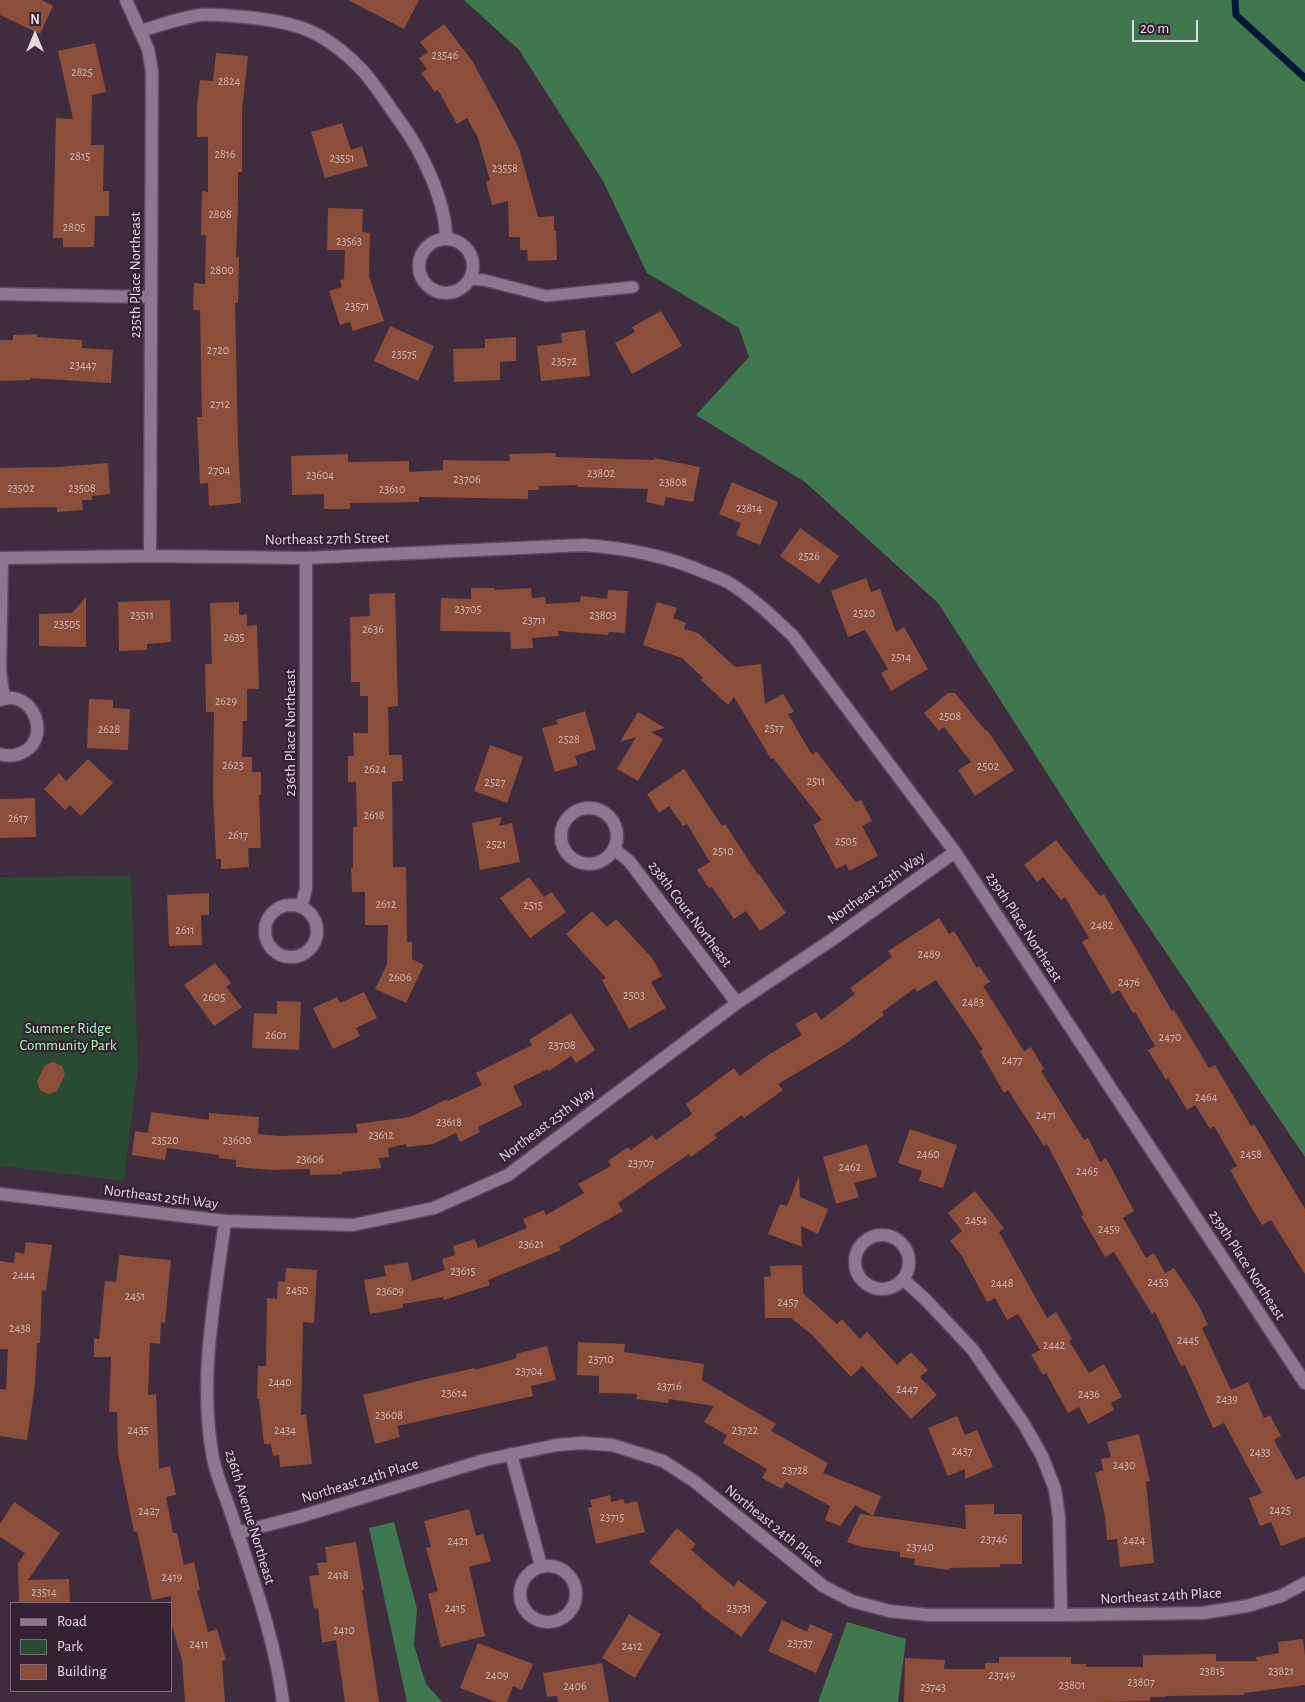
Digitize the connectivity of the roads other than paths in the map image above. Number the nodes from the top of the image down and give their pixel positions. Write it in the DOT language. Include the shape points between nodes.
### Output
graph roads {
  1 [pos="126,0"];
  2 [pos="141,31"];
  3 [pos="446,238"];
  4 [pos="470,279"];
  5 [pos="633,288"];
  6 [pos="0,294"];
  7 [pos="151,297"];
  8 [pos="653,554"];
  9 [pos="150,556"];
  10 [pos="1,558"];
  11 [pos="306,558"];
  12 [pos="2,699"];
  13 [pos="0,754"];
  14 [pos="614,849"];
  15 [pos="955,852"];
  16 [pos="301,907"];
  17 [pos="738,1002"];
  18 [pos="0,1194"];
  19 [pos="225,1221"];
  20 [pos="903,1279"];
  21 [pos="1305,1383"];
  22 [pos="511,1454"];
  23 [pos="237,1533"];
  24 [pos="541,1566"];
  25 [pos="1305,1583"];
  26 [pos="1061,1615"];
  27 [pos="283,1702"];
  1 -- 2 [label="street, 235th Place Northeast"];
  2 -- 3 [label="street" via="200,15 234,16 278,20 311,30 336,46 361,69 413,140 431,178"];
  2 -- 7 [label="street, 235th Place Northeast" via="152,71"];
  3 -- 4 [label="street" via="455,240 469,252 473,270"];
  3 -- 4 [label="street" via="429,244 423,250 418,266 424,283 439,292 448,293 464,286"];
  4 -- 5 [label="lane" via="546,296"];
  6 -- 7 [label="street"];
  7 -- 9 [label="street, 235th Place Northeast"];
  8 -- 11 [label="street, Northeast 27th Street" via="583,544"];
  8 -- 15 [label="street, 239th Place Northeast" via="729,583 762,606 793,636"];
  9 -- 10 [label="street, Northeast 27th Street"];
  9 -- 11 [label="street, Northeast 27th Street"];
  10 -- 12 [label="street"];
  11 -- 16 [label="street, 236th Place Northeast" via="306,889"];
  12 -- 13 [label="street" via="21,700 28,705 37,719 38,729 31,746 23,752"];
  14 -- 14 [label="street" via="616,830 606,814 588,808 579,810 565,822 563,848 575,860 592,864 601,861"];
  14 -- 17 [label="street, 238th Court Northeast" via="629,860"];
  15 -- 17 [label="street, Northeast 25th Way"];
  15 -- 21 [label="street, 239th Place Northeast"];
  16 -- 16 [label="street" via="308,911 316,926 314,943 310,950 295,957 278,954 266,942 265,924 269,916 283,906"];
  17 -- 19 [label="street, Northeast 25th Way" via="508,1175 434,1208 353,1225"];
  18 -- 19 [label="street, Northeast 25th Way"];
  19 -- 23 [label="street, 236th Avenue Northeast" via="208,1352 206,1408 214,1459"];
  20 -- 20 [label="street" via="909,1263 908,1254 898,1240 881,1235 864,1241 855,1265 863,1281 870,1286 888,1288"];
  20 -- 26 [label="street" via="973,1350 1042,1456 1055,1489 1059,1518"];
  22 -- 23 [label="street, Northeast 24th Place"];
  22 -- 24 [label="street"];
  22 -- 26 [label="street, Northeast 24th Place" via="582,1443 612,1445 663,1461 694,1481 823,1586 852,1601 889,1611 929,1615"];
  23 -- 27 [label="street, 236th Avenue Northeast" via="271,1635"];
  24 -- 24 [label="street" via="559,1568 572,1579 575,1587 574,1605 569,1613 554,1622 544,1622 527,1614 519,1596 525,1577"];
  25 -- 26 [label="street, Northeast 24th Place" via="1281,1596 1247,1606 1203,1613"];
}
